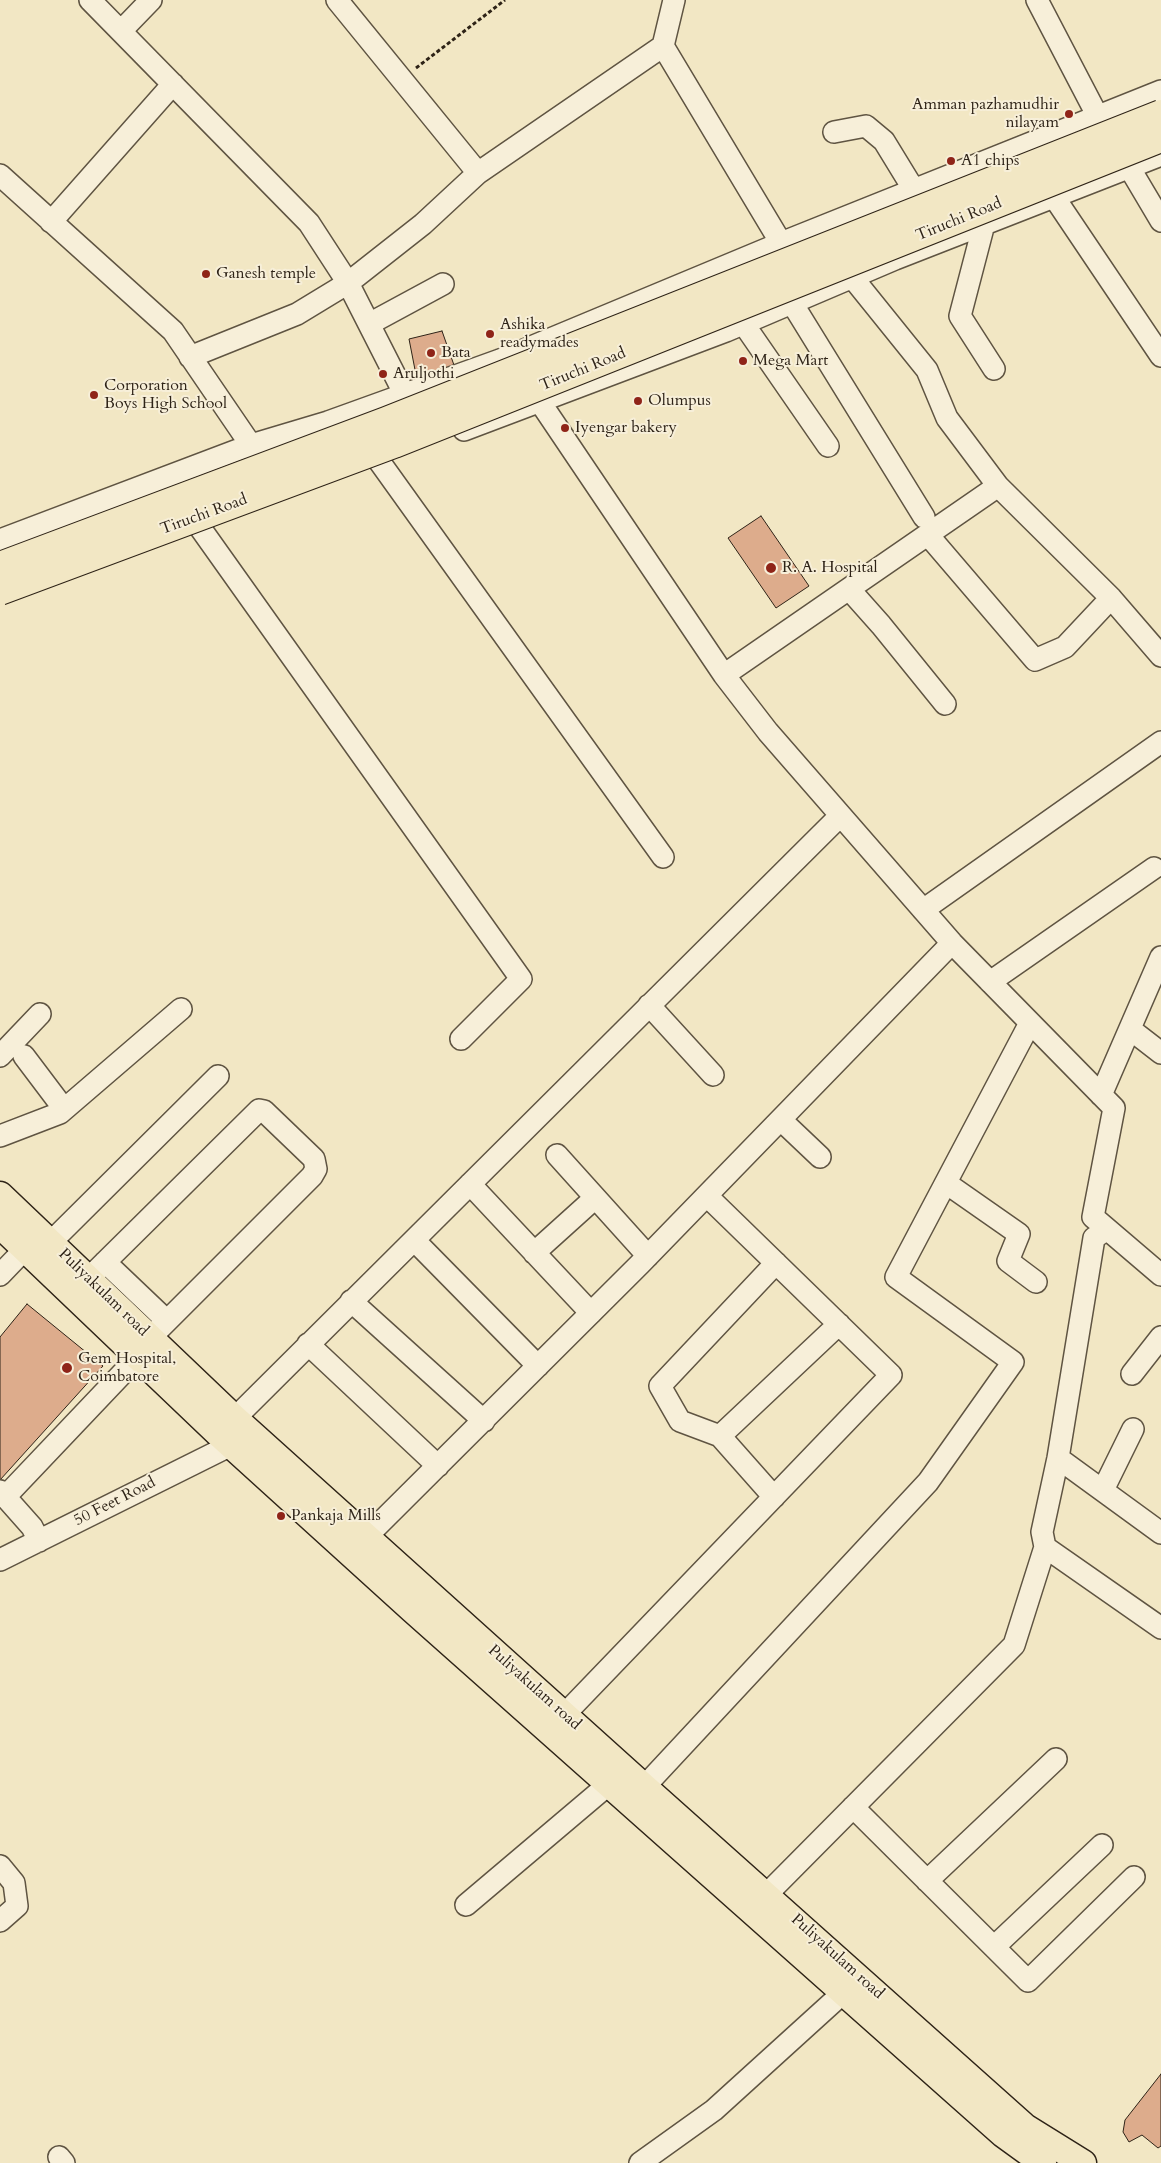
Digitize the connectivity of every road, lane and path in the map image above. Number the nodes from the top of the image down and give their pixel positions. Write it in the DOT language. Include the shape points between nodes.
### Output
graph roads {
  1 [pos="90,0"];
  2 [pos="151,0"];
  3 [pos="337,0"];
  4 [pos="506,0"];
  5 [pos="674,0"];
  6 [pos="1037,0"];
  7 [pos="121,31"];
  8 [pos="663,46"];
  9 [pos="401,79"];
  10 [pos="173,84"];
  11 [pos="1161,91"];
  12 [pos="1161,114"];
  13 [pos="1097,115"];
  14 [pos="834,132"];
  15 [pos="1161,138"];
  16 [pos="1161,155"];
  17 [pos="1129,168"];
  18 [pos="478,173"];
  19 [pos="0,175"];
  20 [pos="914,190"];
  21 [pos="1054,197"];
  22 [pos="1161,220"];
  23 [pos="51,222"];
  24 [pos="984,224"];
  25 [pos="780,243"];
  26 [pos="852,277"];
  27 [pos="348,283"];
  28 [pos="443,284"];
  29 [pos="792,303"];
  30 [pos="744,323"];
  31 [pos="369,324"];
  32 [pos="1161,356"];
  33 [pos="190,357"];
  34 [pos="994,369"];
  35 [pos="405,395"];
  36 [pos="540,402"];
  37 [pos="251,445"];
  38 [pos="828,446"];
  39 [pos="379,461"];
  40 [pos="998,486"];
  41 [pos="287,496"];
  42 [pos="926,526"];
  43 [pos="201,529"];
  44 [pos="0,540"];
  45 [pos="0,566"];
  46 [pos="849,589"];
  47 [pos="0,591"];
  48 [pos="1111,598"];
  49 [pos="0,603"];
  50 [pos="1161,656"];
  51 [pos="724,675"];
  52 [pos="945,704"];
  53 [pos="1161,742"];
  54 [pos="840,816"];
  55 [pos="663,857"];
  56 [pos="1154,868"];
  57 [pos="923,910"];
  58 [pos="952,943"];
  59 [pos="1161,957"];
  60 [pos="990,982"];
  61 [pos="649,1005"];
  62 [pos="181,1009"];
  63 [pos="40,1014"];
  64 [pos="1030,1023"];
  65 [pos="1130,1029"];
  66 [pos="461,1039"];
  67 [pos="1161,1053"];
  68 [pos="0,1056"];
  69 [pos="24,1056"];
  70 [pos="713,1075"];
  71 [pos="218,1076"];
  72 [pos="1101,1095"];
  73 [pos="64,1109"];
  74 [pos="780,1120"];
  75 [pos="0,1136"];
  76 [pos="556,1155"];
  77 [pos="820,1157"];
  78 [pos="946,1183"];
  79 [pos="470,1184"];
  80 [pos="0,1195"];
  81 [pos="707,1196"];
  82 [pos="596,1198"];
  83 [pos="0,1225"];
  84 [pos="1107,1229"];
  85 [pos="414,1240"];
  86 [pos="50,1243"];
  87 [pos="25,1249"];
  88 [pos="534,1253"];
  89 [pos="648,1256"];
  90 [pos="776,1263"];
  91 [pos="97,1270"];
  92 [pos="1161,1275"];
  93 [pos="0,1276"];
  94 [pos="1036,1282"];
  95 [pos="351,1301"];
  96 [pos="591,1313"];
  97 [pos="839,1324"];
  98 [pos="1161,1336"];
  99 [pos="152,1339"];
  100 [pos="308,1344"];
  101 [pos="538,1366"];
  102 [pos="1132,1374"];
  103 [pos="484,1421"];
  104 [pos="1133,1429"];
  105 [pos="233,1431"];
  106 [pos="720,1436"];
  107 [pos="1058,1458"];
  108 [pos="438,1466"];
  109 [pos="1103,1490"];
  110 [pos="3,1494"];
  111 [pos="774,1497"];
  112 [pos="1161,1532"];
  113 [pos="366,1537"];
  114 [pos="39,1541"];
  115 [pos="1045,1547"];
  116 [pos="0,1560"];
  117 [pos="1161,1628"];
  118 [pos="564,1714"];
  119 [pos="1056,1759"];
  120 [pos="609,1784"];
  121 [pos="644,1787"];
  122 [pos="853,1807"];
  123 [pos="1102,1845"];
  124 [pos="0,1866"];
  125 [pos="1134,1877"];
  126 [pos="927,1881"];
  127 [pos="766,1894"];
  128 [pos="466,1905"];
  129 [pos="0,1921"];
  130 [pos="994,1948"];
  131 [pos="851,1984"];
  132 [pos="640,2163"];
  133 [pos="1044,2163"];
  134 [pos="1083,2163"];
  1 -- 7 [label="street"];
  2 -- 7 [label="street"];
  3 -- 9 [label="street"];
  4 -- 9 [label="path"];
  5 -- 8 [label="street"];
  6 -- 13 [label="street"];
  7 -- 10 [label="street"];
  8 -- 18 [label="street"];
  8 -- 25 [label="street"];
  9 -- 18 [label="street"];
  10 -- 23 [label="street"];
  10 -- 27 [label="street" via="309,223"];
  11 -- 13 [label="street"];
  12 -- 45 [label="highway, Tiruchi Road, bridge" via="386,421"];
  13 -- 20 [label="street"];
  14 -- 20 [label="street" via="866,126 884,141"];
  15 -- 47 [label="highway, Tiruchi Road, bridge" via="412,437"];
  16 -- 17 [label="street"];
  17 -- 21 [label="street"];
  17 -- 22 [label="street"];
  18 -- 27 [label="street" via="423,224"];
  19 -- 23 [label="street"];
  20 -- 25 [label="street"];
  21 -- 24 [label="street"];
  21 -- 32 [label="street"];
  23 -- 33 [label="street" via="173,331"];
  24 -- 26 [label="street"];
  24 -- 34 [label="street" via="960,316"];
  25 -- 35 [label="street" via="500,360"];
  26 -- 29 [label="street"];
  26 -- 40 [label="street" via="927,370 947,418"];
  27 -- 31 [label="street"];
  27 -- 33 [label="street" via="297,314"];
  28 -- 31 [label="street"];
  29 -- 30 [label="street"];
  29 -- 42 [label="street"];
  30 -- 36 [label="street"];
  30 -- 38 [label="street"];
  31 -- 35 [label="street"];
  33 -- 37 [label="street"];
  35 -- 37 [label="street"];
  36 -- 39 [label="street"];
  36 -- 51 [label="street"];
  37 -- 41 [label="street"];
  37 -- 44 [label="street"];
  39 -- 41 [label="street"];
  39 -- 55 [label="street"];
  40 -- 42 [label="street"];
  40 -- 48 [label="street"];
  41 -- 43 [label="street"];
  42 -- 46 [label="street"];
  42 -- 48 [label="street" via="1036,660 1065,646"];
  43 -- 49 [label="street"];
  43 -- 66 [label="street" via="521,979"];
  46 -- 51 [label="street"];
  46 -- 52 [label="street"];
  48 -- 50 [label="street"];
  51 -- 54 [label="street"];
  53 -- 57 [label="street"];
  54 -- 57 [label="street"];
  54 -- 61 [label="street, 50 Feet Road"];
  56 -- 60 [label="street"];
  57 -- 58 [label="street"];
  58 -- 60 [label="street"];
  58 -- 74 [label="street"];
  59 -- 65 [label="street"];
  60 -- 64 [label="street"];
  61 -- 70 [label="street"];
  61 -- 79 [label="street, 50 Feet Road"];
  62 -- 73 [label="street"];
  63 -- 68 [label="street"];
  64 -- 72 [label="street"];
  64 -- 78 [label="street"];
  65 -- 67 [label="street"];
  65 -- 72 [label="street"];
  69 -- 73 [label="street"];
  71 -- 86 [label="street"];
  72 -- 84 [label="street" via="1114,1108 1093,1217"];
  73 -- 75 [label="street"];
  74 -- 77 [label="street"];
  74 -- 81 [label="street"];
  76 -- 82 [label="street"];
  78 -- 94 [label="street" via="1019,1234 1008,1262"];
  78 -- 121 [label="street" via="896,1277 1013,1362 928,1482"];
  79 -- 85 [label="street, 50 Feet Road"];
  79 -- 88 [label="street"];
  80 -- 86 [label="main road, Puliyakulam road"];
  81 -- 89 [label="street"];
  81 -- 90 [label="street"];
  82 -- 88 [label="street"];
  82 -- 89 [label="street"];
  83 -- 87 [label="main road, Puliyakulam road"];
  84 -- 92 [label="street"];
  84 -- 107 [label="street" via="1094,1238"];
  85 -- 95 [label="street, 50 Feet Road"];
  85 -- 101 [label="street"];
  86 -- 91 [label="main road, Puliyakulam road"];
  87 -- 93 [label="street"];
  87 -- 99 [label="main road, Puliyakulam road"];
  88 -- 96 [label="street"];
  89 -- 96 [label="street"];
  90 -- 97 [label="street"];
  90 -- 106 [label="street" via="660,1386 680,1421"];
  91 -- 99 [label="main road, Puliyakulam road"];
  91 -- 99 [label="street" via="259,1110 264,1111 314,1159 316,1169 312,1176"];
  95 -- 100 [label="street, 50 Feet Road"];
  95 -- 103 [label="street"];
  96 -- 101 [label="street"];
  97 -- 106 [label="street"];
  97 -- 111 [label="street" via="892,1375"];
  98 -- 102 [label="street"];
  99 -- 105 [label="main road, Puliyakulam road"];
  99 -- 110 [label="street"];
  100 -- 105 [label="street, 50 Feet Road"];
  100 -- 108 [label="street"];
  101 -- 103 [label="street"];
  103 -- 108 [label="street"];
  104 -- 109 [label="street"];
  105 -- 113 [label="main road, Puliyakulam road"];
  105 -- 114 [label="street, 50 Feet Road"];
  105 -- 120 [label="main road, Puliyakulam road"];
  106 -- 111 [label="street"];
  107 -- 109 [label="street"];
  107 -- 115 [label="street" via="1042,1532"];
  108 -- 113 [label="street"];
  109 -- 112 [label="street"];
  110 -- 114 [label="street" via="32,1527"];
  111 -- 118 [label="street"];
  113 -- 118 [label="main road, Puliyakulam road"];
  114 -- 116 [label="street, 50 Feet Road"];
  115 -- 117 [label="street"];
  115 -- 122 [label="street" via="1014,1645"];
  118 -- 121 [label="main road, Puliyakulam road"];
  119 -- 126 [label="street"];
  120 -- 128 [label="street"];
  120 -- 131 [label="main road, Puliyakulam road"];
  121 -- 127 [label="main road, Puliyakulam road"];
  122 -- 126 [label="street"];
  122 -- 127 [label="street"];
  123 -- 130 [label="street"];
  124 -- 129 [label="street" via="14,1883 17,1906"];
  125 -- 130 [label="street" via="1028,1981"];
  126 -- 130 [label="street"];
  127 -- 131 [label="main road, Puliyakulam road"];
  131 -- 132 [label="street" via="714,2110"];
  131 -- 133 [label="main road, Puliyakulam road" via="1003,2134"];
  131 -- 134 [label="main road, Puliyakulam road" via="1025,2127"];
}
